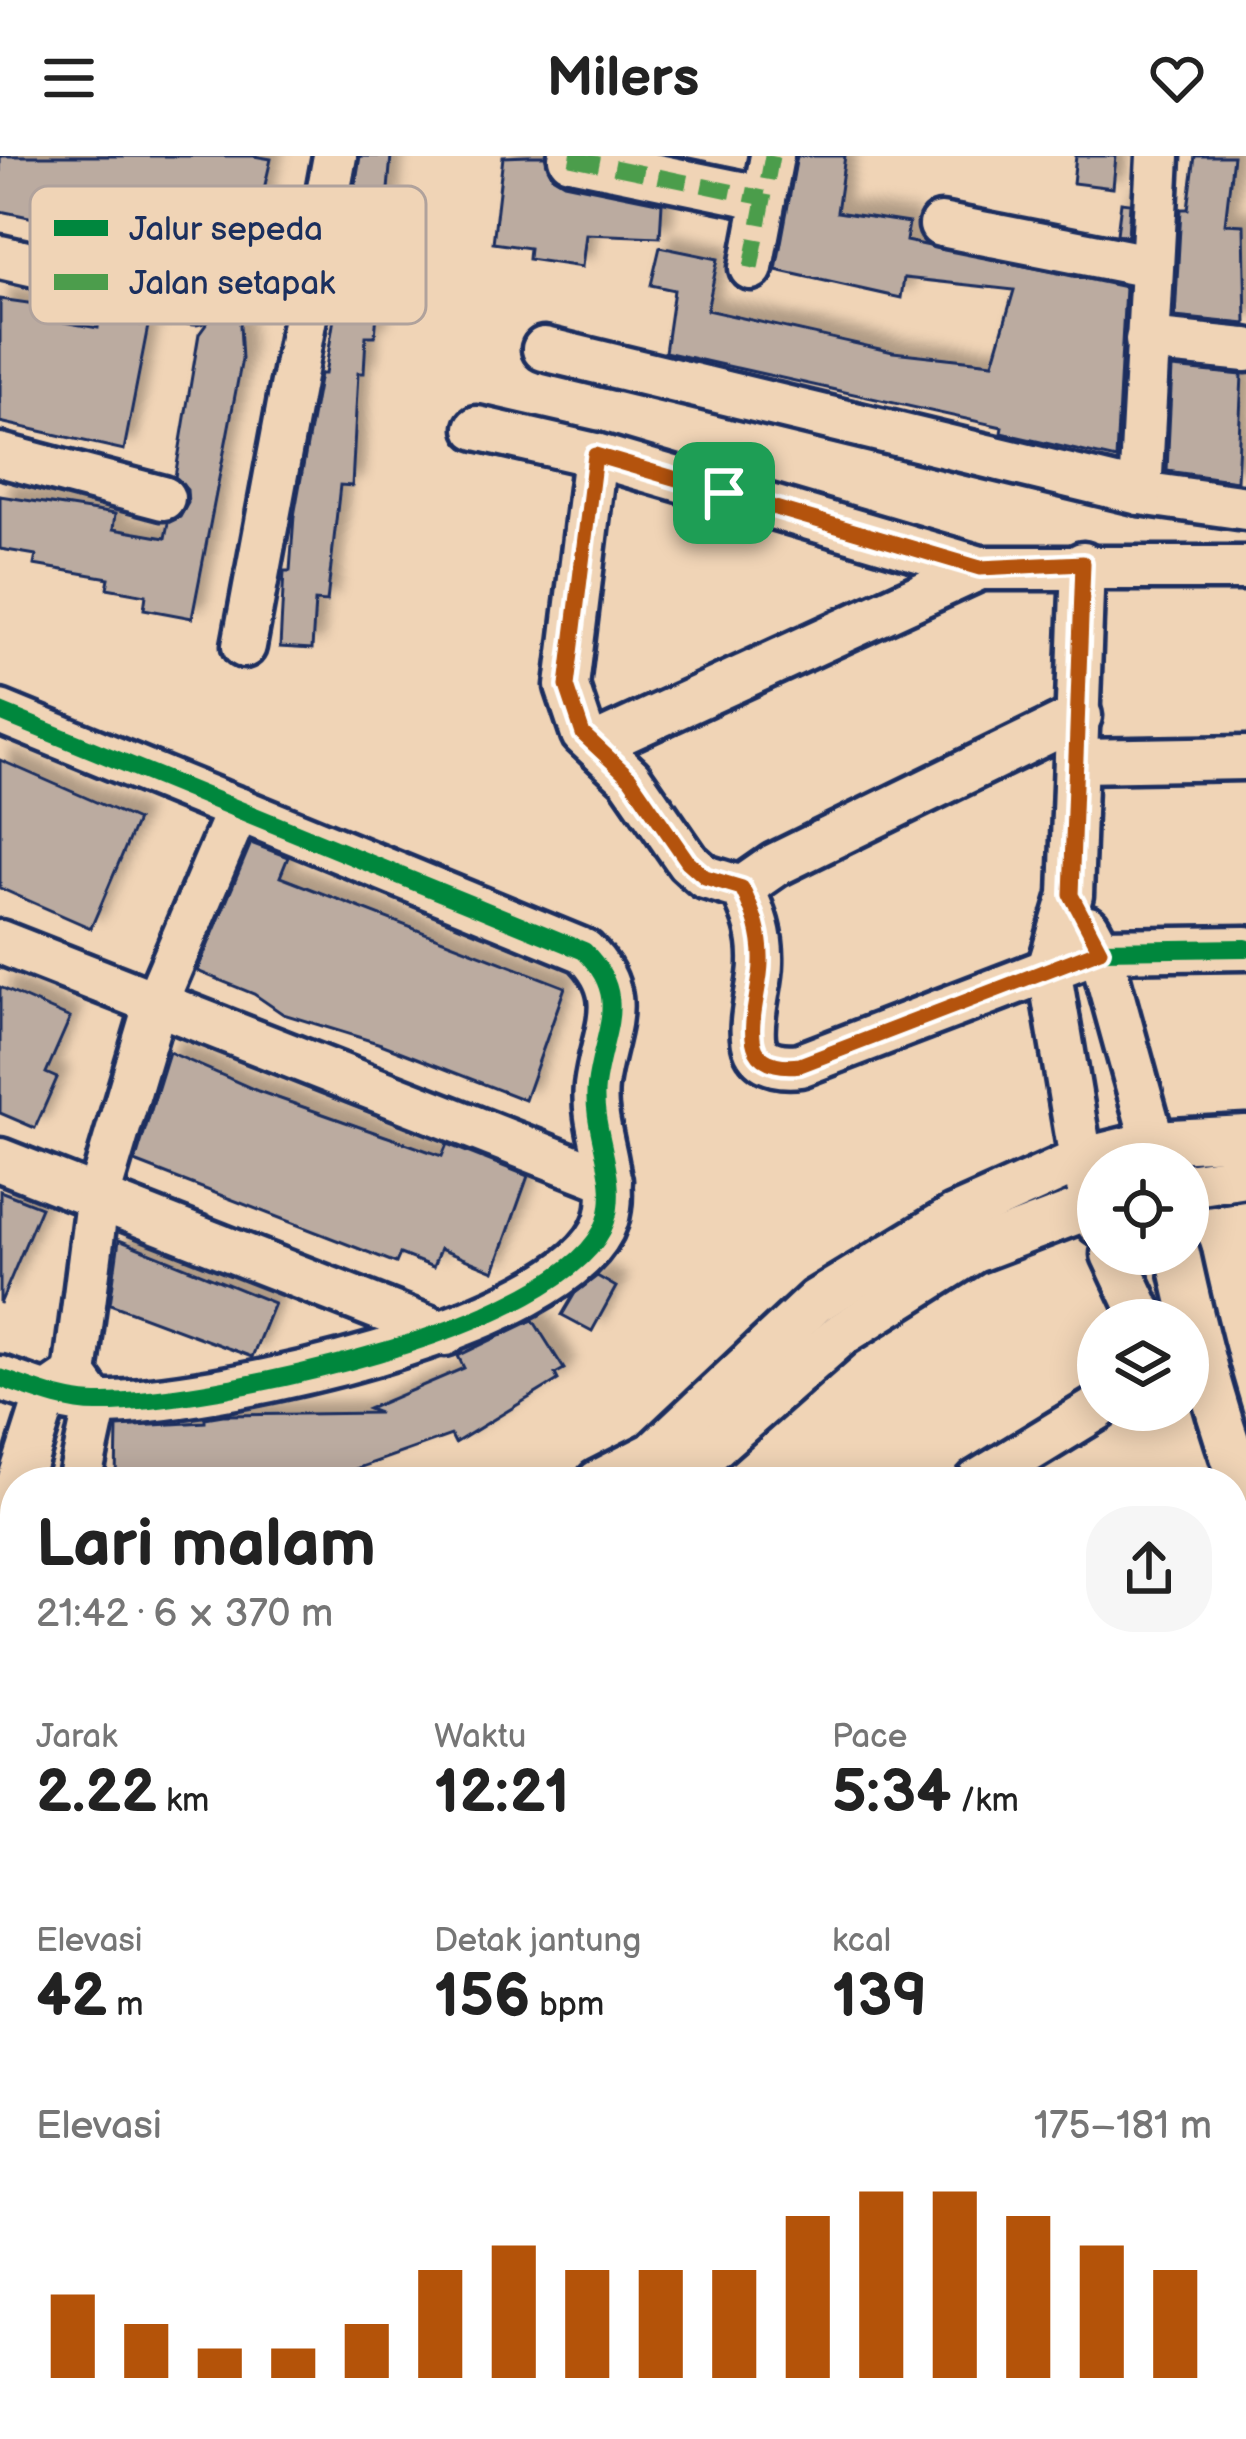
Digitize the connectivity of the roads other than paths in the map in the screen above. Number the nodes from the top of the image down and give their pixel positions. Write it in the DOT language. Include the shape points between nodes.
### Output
graph roads {
  1 [pos="335,156"];
  2 [pos="772,156"];
  3 [pos="1159,156"];
  4 [pos="570,158"];
  5 [pos="329,186"];
  6 [pos="764,198"];
  7 [pos="941,225"];
  8 [pos="0,257"];
  9 [pos="30,264"];
  10 [pos="1150,266"];
  11 [pos="751,268"];
  12 [pos="304,324"];
  13 [pos="1147,340"];
  14 [pos="544,349"];
  15 [pos="1246,350"];
  16 [pos="477,428"];
  17 [pos="0,455"];
  18 [pos="595,455"];
  19 [pos="1140,493"];
  20 [pos="163,498"];
  21 [pos="1246,508"];
  22 [pos="1083,563"];
  23 [pos="980,568"];
  24 [pos="1246,568"];
  25 [pos="244,646"];
  26 [pos="0,712"];
  27 [pos="1080,716"];
  28 [pos="597,744"];
  29 [pos="1246,758"];
  30 [pos="1080,761"];
  31 [pos="238,809"];
  32 [pos="742,888"];
  33 [pos="1071,895"];
  34 [pos="0,942"];
  35 [pos="1246,948"];
  36 [pos="1100,950"];
  37 [pos="1049,968"];
  38 [pos="156,1002"];
  39 [pos="1246,1138"];
  40 [pos="1078,1143"];
  41 [pos="1153,1143"];
  42 [pos="1209,1144"];
  43 [pos="0,1160"];
  44 [pos="1077,1162"];
  45 [pos="1246,1176"];
  46 [pos="610,1181"];
  47 [pos="1209,1182"];
  48 [pos="97,1201"];
  49 [pos="1077,1217"];
  50 [pos="445,1334"];
  51 [pos="0,1378"];
  52 [pos="1209,1384"];
  53 [pos="73,1391"];
  54 [pos="1077,1421"];
  55 [pos="28,1467"];
  56 [pos="78,1467"];
  57 [pos="664,1467"];
  58 [pos="664,1467"];
  59 [pos="1002,1467"];
  60 [pos="1237,1467"];
  1 -- 5 [label="street"];
  2 -- 6 [label="street"];
  3 -- 10 [label="street"];
  4 -- 6 [label="street"];
  6 -- 11 [label="street"];
  7 -- 10 [label="street"];
  8 -- 9 [label="street"];
  10 -- 13 [label="street"];
  12 -- 25 [label="street"];
  13 -- 15 [label="street"];
  13 -- 19 [label="street"];
  14 -- 19 [label="street"];
  16 -- 18 [label="street"];
  17 -- 20 [label="street"];
  18 -- 23 [label="street"];
  18 -- 28 [label="street" via="567,686 583,734"];
  19 -- 21 [label="street"];
  22 -- 23 [label="street"];
  22 -- 24 [label="street"];
  22 -- 27 [label="street"];
  23 -- 28 [label="street"];
  26 -- 31 [label="street"];
  27 -- 30 [label="street"];
  27 -- 32 [label="street"];
  28 -- 32 [label="street" via="688,862 705,877"];
  29 -- 30 [label="street"];
  30 -- 33 [label="street"];
  31 -- 38 [label="street"];
  31 -- 46 [label="street" via="584,951 604,970 614,1001 596,1089"];
  32 -- 37 [label="street" via="762,958 756,1050 783,1067"];
  33 -- 36 [label="street"];
  33 -- 37 [label="street"];
  34 -- 38 [label="street"];
  35 -- 36 [label="street"];
  36 -- 37 [label="street"];
  36 -- 41 [label="street"];
  37 -- 40 [label="street"];
  38 -- 46 [label="street"];
  38 -- 48 [label="street"];
  39 -- 42 [label="street"];
  43 -- 48 [label="street"];
  44 -- 57 [label="street" via="954,1217 815,1301"];
  45 -- 47 [label="street"];
  46 -- 50 [label="street" via="606,1220 591,1247 537,1287"];
  48 -- 50 [label="street"];
  48 -- 53 [label="street"];
  49 -- 58 [label="street" via="974,1252 842,1334"];
  50 -- 53 [label="street" via="317,1371"];
  51 -- 53 [label="street"];
  52 -- 60 [label="street"];
  53 -- 55 [label="street"];
  53 -- 56 [label="street"];
  54 -- 59 [label="street"];
}
